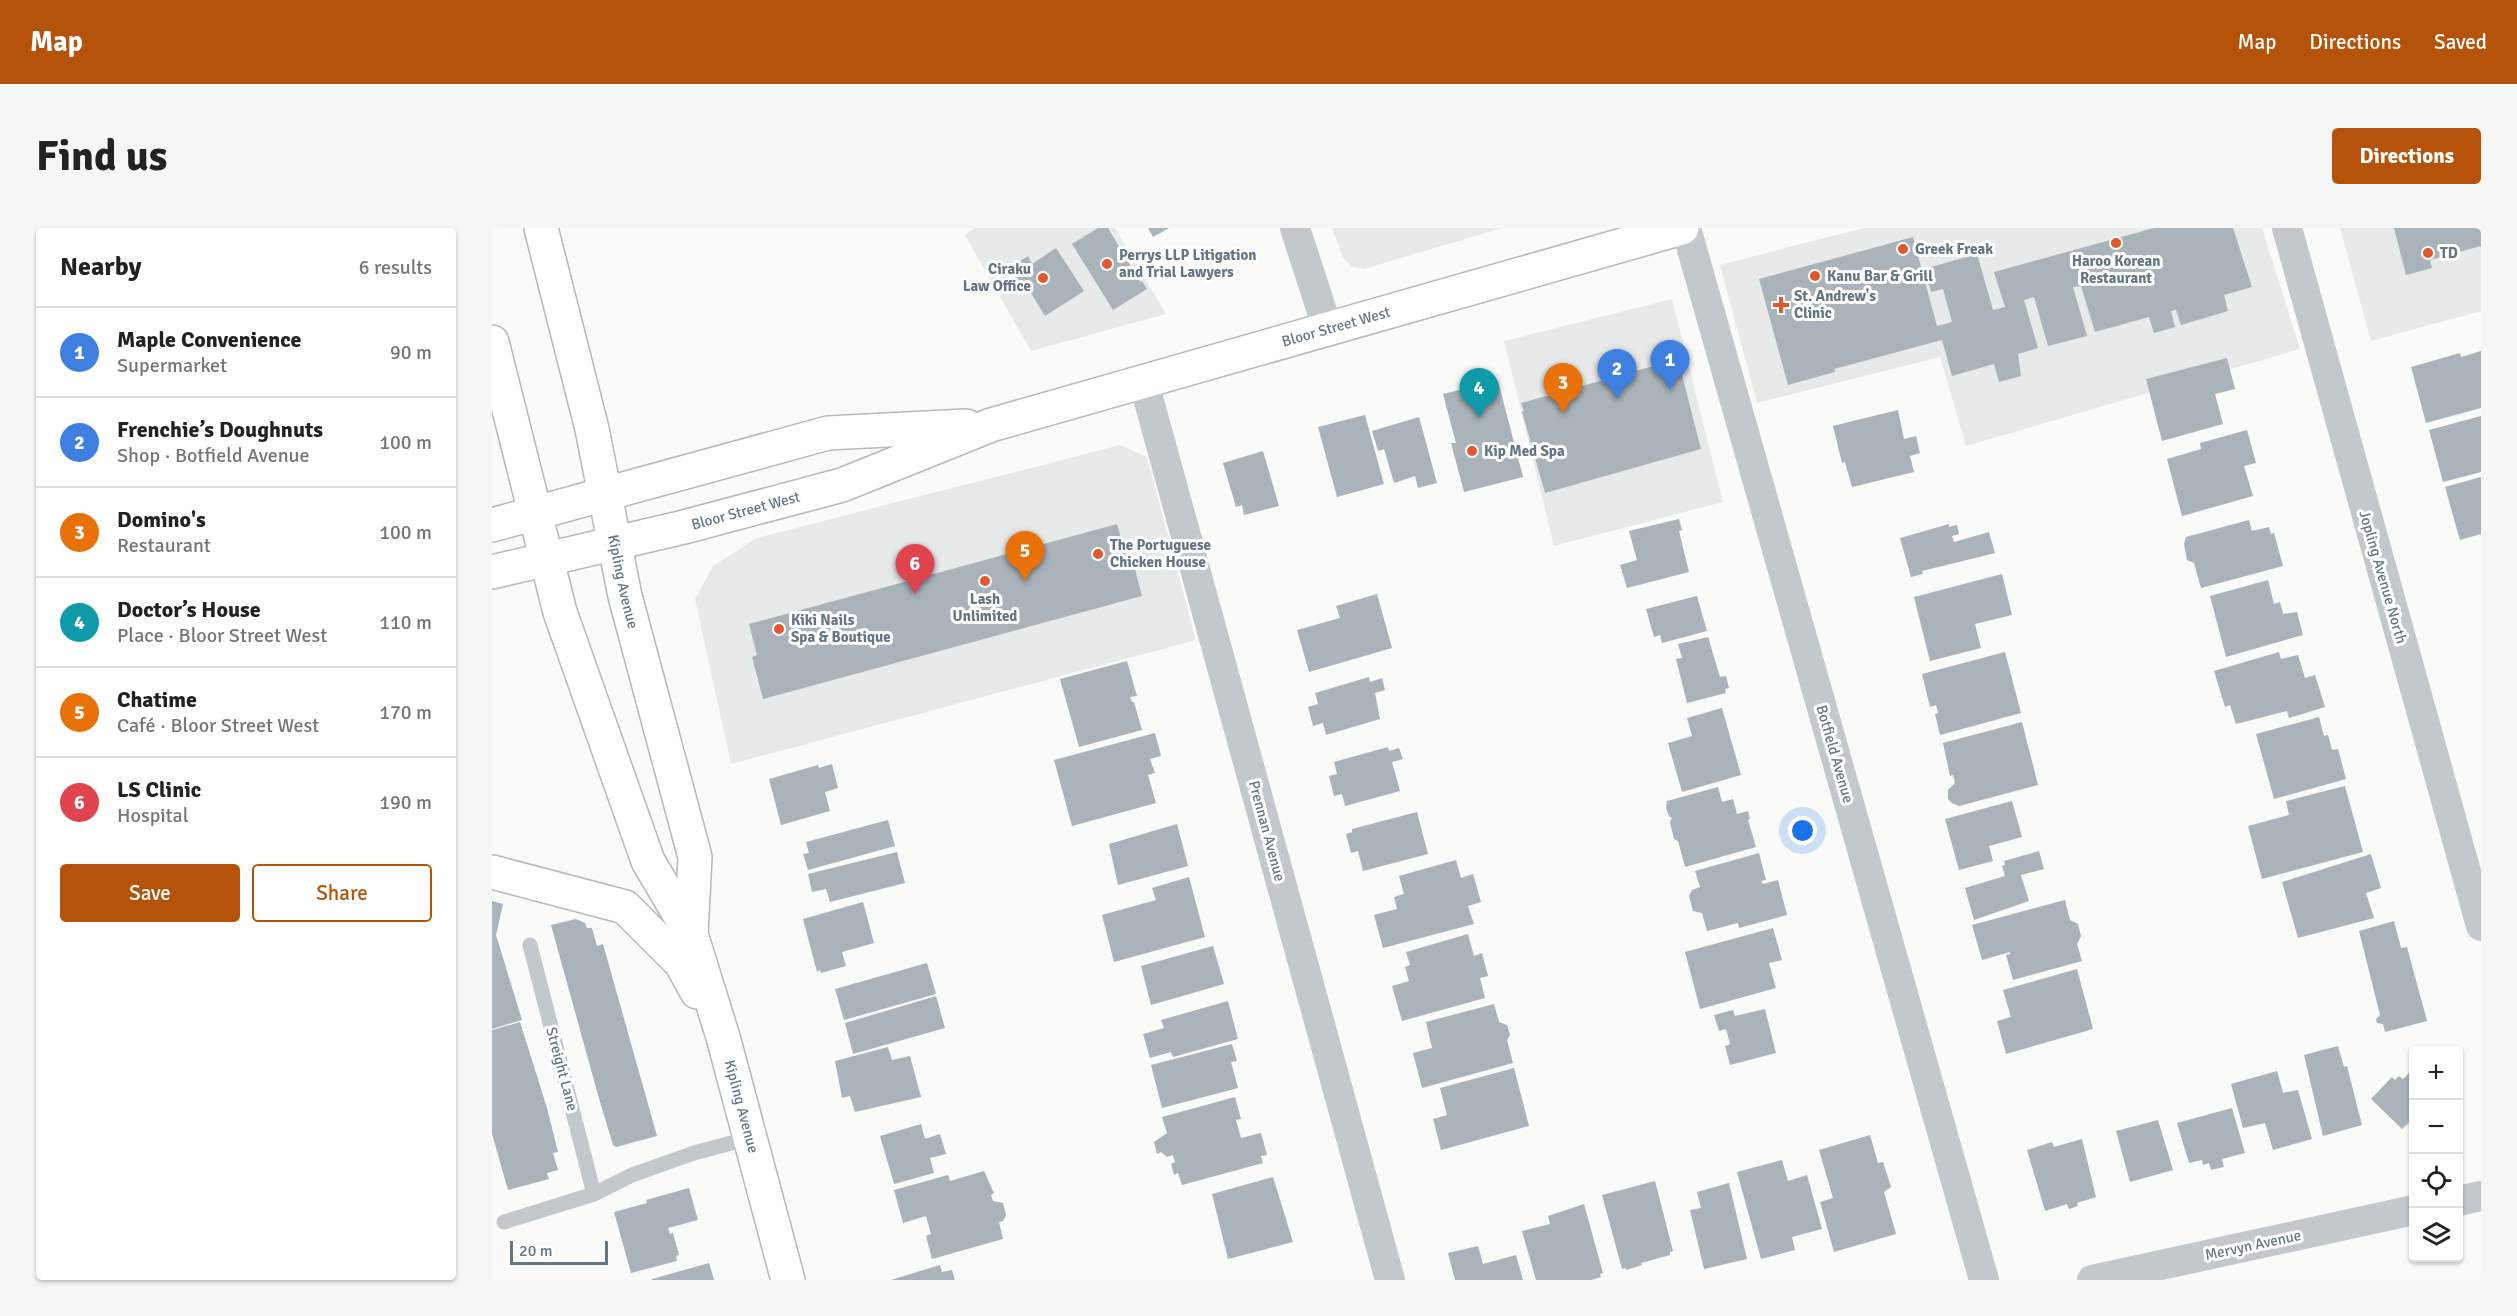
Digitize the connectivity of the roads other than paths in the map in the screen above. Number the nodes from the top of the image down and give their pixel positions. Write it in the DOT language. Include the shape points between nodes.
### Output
graph roads {
  1 [pos="541,228"];
  2 [pos="1295,228"];
  3 [pos="1682,228"];
  4 [pos="1686,228"];
  5 [pos="2287,228"];
  6 [pos="1328,330"];
  7 [pos="492,342"];
  8 [pos="1143,383"];
  9 [pos="991,425"];
  10 [pos="605,494"];
  11 [pos="536,513"];
  12 [pos="492,525"];
  13 [pos="614,543"];
  14 [pos="547,559"];
  15 [pos="492,572"];
  16 [pos="492,872"];
  17 [pos="2481,926"];
  18 [pos="691,934"];
  19 [pos="530,945"];
  20 [pos="723,1037"];
  21 [pos="750,1138"];
  22 [pos="594,1194"];
  23 [pos="2481,1196"];
  24 [pos="2463,1200"];
  25 [pos="2409,1211"];
  26 [pos="504,1222"];
  27 [pos="788,1280"];
  28 [pos="1390,1280"];
  29 [pos="1984,1280"];
  30 [pos="2092,1280"];
  1 -- 10 [label="main road, Kipling Avenue"];
  2 -- 6 [label="street"];
  3 -- 6 [label="main road, Bloor Street West"];
  4 -- 29 [label="street, Botfield Avenue"];
  5 -- 17 [label="street, Jopling Avenue North"];
  6 -- 8 [label="main road, Bloor Street West"];
  7 -- 11 [label="main road, Kipling Avenue"];
  8 -- 9 [label="main road, Bloor Street West"];
  8 -- 28 [label="street, Prennan Avenue"];
  9 -- 10 [label="main road, Bloor Street West" via="828,433"];
  9 -- 13 [label="main road, Bloor Street West" via="842,485"];
  10 -- 11 [label="main road, Bloor Street West"];
  10 -- 13 [label="main road, Kipling Avenue"];
  11 -- 12 [label="main road, Bloor Street West"];
  11 -- 14 [label="main road, Kipling Avenue"];
  13 -- 14 [label="main road, Bloor Street West"];
  13 -- 18 [label="main road, Kipling Avenue" via="695,857"];
  14 -- 15 [label="main road, Bloor Street West"];
  14 -- 18 [label="main road, Kipling Avenue" via="560,612 648,861"];
  16 -- 20 [label="main road" via="625,907 681,963"];
  18 -- 20 [label="main road, Kipling Avenue"];
  19 -- 22 [label="lane, Streight Lane"];
  20 -- 21 [label="main road, Kipling Avenue"];
  21 -- 22 [label="lane" via="632,1175"];
  21 -- 27 [label="main road, Kipling Avenue"];
  22 -- 26 [label="lane"];
  23 -- 24 [label="street"];
  25 -- 30 [label="street, Mervyn Avenue"];
}
